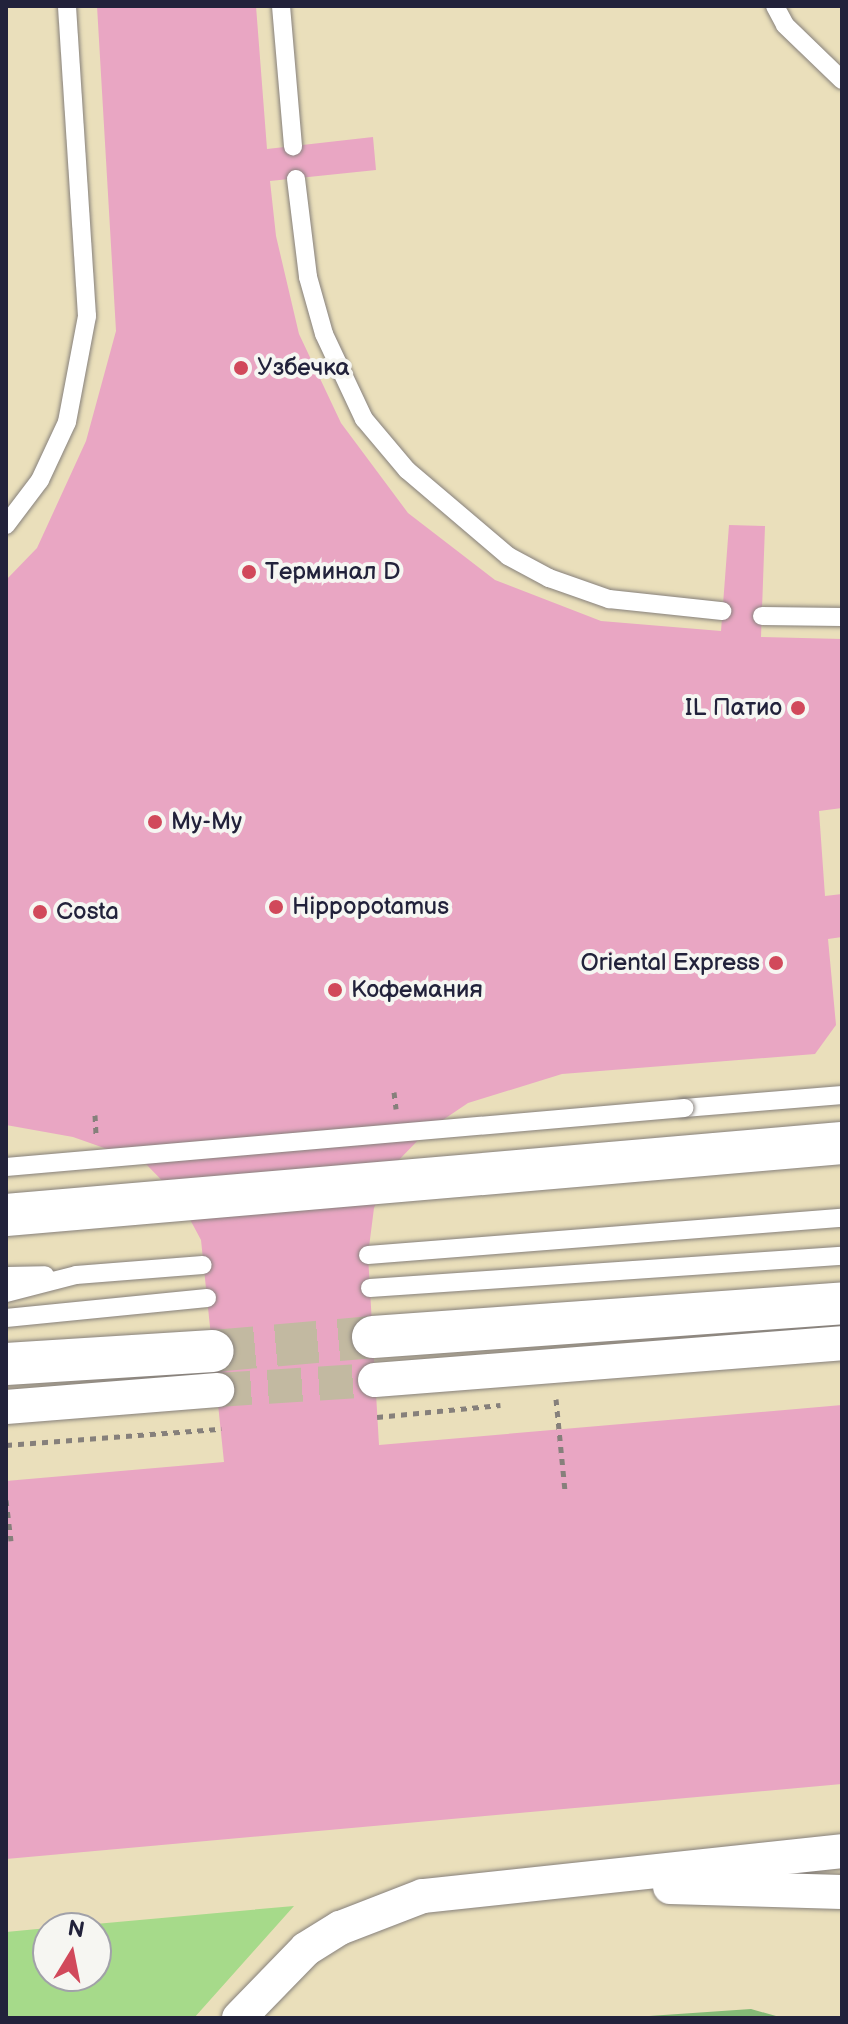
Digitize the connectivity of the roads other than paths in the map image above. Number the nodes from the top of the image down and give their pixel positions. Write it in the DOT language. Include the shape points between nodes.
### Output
graph roads {
  1 [pos="67,6"];
  2 [pos="281,6"];
  3 [pos="775,6"];
  4 [pos="842,80"];
  5 [pos="293,146"];
  6 [pos="296,179"];
  7 [pos="6,525"];
  8 [pos="722,611"];
  9 [pos="762,616"];
  10 [pos="842,617"];
  11 [pos="842,1095"];
  12 [pos="842,1143"];
  13 [pos="6,1167"];
  14 [pos="6,1215"];
  15 [pos="842,1218"];
  16 [pos="368,1255"];
  17 [pos="842,1256"];
  18 [pos="203,1265"];
  19 [pos="76,1275"];
  20 [pos="6,1276"];
  21 [pos="370,1288"];
  22 [pos="6,1293"];
  23 [pos="207,1298"];
  24 [pos="842,1303"];
  25 [pos="6,1318"];
  26 [pos="373,1337"];
  27 [pos="842,1343"];
  28 [pos="6,1364"];
  29 [pos="215,1371"];
  30 [pos="375,1380"];
  31 [pos="6,1407"];
  32 [pos="842,1851"];
  33 [pos="558,1882"];
  34 [pos="842,1892"];
  35 [pos="249,2010"];
  1 -- 7 [label="lane" via="87,316 67,422 40,480"];
  2 -- 5 [label="lane"];
  3 -- 4 [label="lane" via="785,25"];
  6 -- 8 [label="lane" via="308,277 324,334 364,419 407,470 508,556 549,578 609,599"];
  9 -- 10 [label="lane"];
  11 -- 13 [label="lane, bridge"];
  12 -- 14 [label="street, bridge"];
  15 -- 16 [label="lane"];
  17 -- 21 [label="lane"];
  18 -- 19 [label="lane"];
  19 -- 20 [label="lane"];
  19 -- 22 [label="lane"];
  23 -- 25 [label="lane"];
  24 -- 26 [label="street"];
  27 -- 30 [label="street"];
  28 -- 29 [label="street"];
  29 -- 31 [label="street"];
  32 -- 33 [label="street"];
  33 -- 34 [label="street"];
  33 -- 35 [label="street" via="471,1888 379,1910 306,1949"];
}
